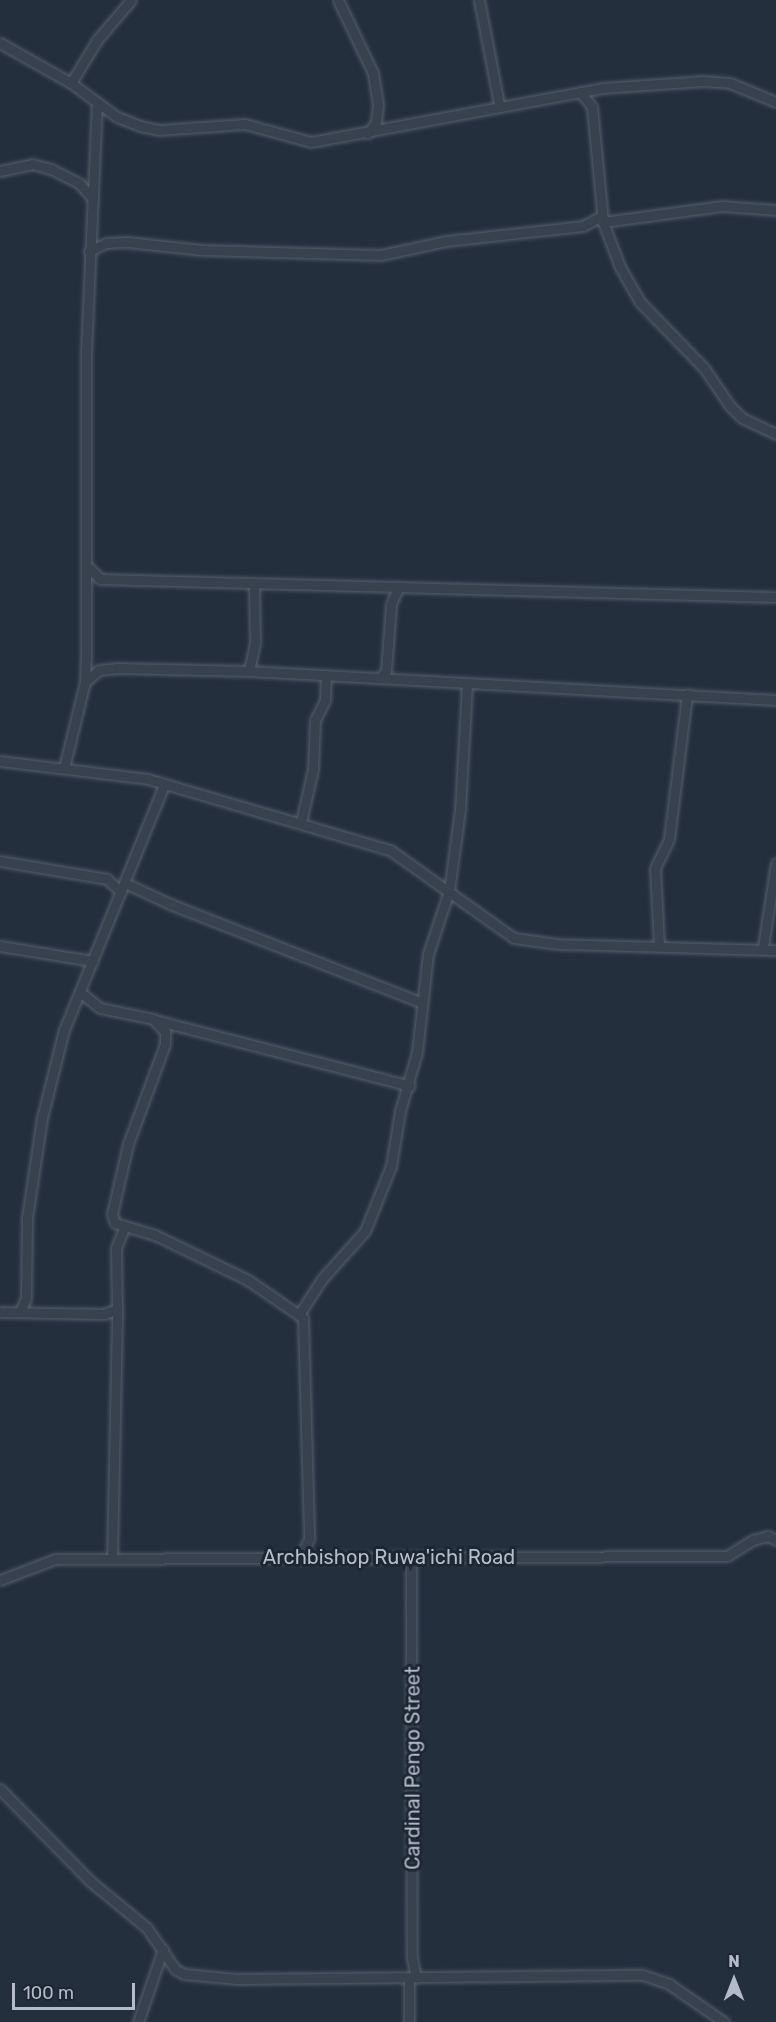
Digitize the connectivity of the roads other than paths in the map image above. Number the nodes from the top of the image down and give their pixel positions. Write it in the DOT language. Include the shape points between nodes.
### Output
graph roads {
  1 [pos="130,0"];
  2 [pos="338,0"];
  3 [pos="479,0"];
  4 [pos="0,43"];
  5 [pos="71,83"];
  6 [pos="602,88"];
  7 [pos="580,92"];
  8 [pos="97,102"];
  9 [pos="776,102"];
  10 [pos="499,104"];
  11 [pos="592,107"];
  12 [pos="368,133"];
  13 [pos="0,171"];
  14 [pos="93,199"];
  15 [pos="776,210"];
  16 [pos="603,219"];
  17 [pos="89,251"];
  18 [pos="776,434"];
  19 [pos="88,567"];
  20 [pos="100,579"];
  21 [pos="254,583"];
  22 [pos="88,588"];
  23 [pos="398,588"];
  24 [pos="776,597"];
  25 [pos="86,655"];
  26 [pos="99,670"];
  27 [pos="249,671"];
  28 [pos="326,675"];
  29 [pos="380,678"];
  30 [pos="85,682"];
  31 [pos="467,684"];
  32 [pos="687,694"];
  33 [pos="776,700"];
  34 [pos="0,761"];
  35 [pos="64,768"];
  36 [pos="164,785"];
  37 [pos="301,822"];
  38 [pos="0,861"];
  39 [pos="776,863"];
  40 [pos="123,887"];
  41 [pos="449,891"];
  42 [pos="659,945"];
  43 [pos="0,946"];
  44 [pos="763,947"];
  45 [pos="776,950"];
  46 [pos="93,961"];
  47 [pos="80,992"];
  48 [pos="422,1002"];
  49 [pos="153,1019"];
  50 [pos="410,1086"];
  51 [pos="124,1228"];
  52 [pos="117,1309"];
  53 [pos="0,1312"];
  54 [pos="20,1312"];
  55 [pos="300,1313"];
  56 [pos="776,1540"];
  57 [pos="112,1558"];
  58 [pos="300,1558"];
  59 [pos="411,1558"];
  60 [pos="0,1580"];
  61 [pos="0,1789"];
  62 [pos="163,1949"];
  63 [pos="412,1978"];
  64 [pos="138,2022"];
  65 [pos="409,2022"];
  66 [pos="724,2022"];
  1 -- 5 [label="street" via="110,22"];
  2 -- 12 [label="street" via="373,73 378,105 376,122"];
  3 -- 10 [label="street"];
  4 -- 5 [label="street"];
  5 -- 8 [label="street"];
  6 -- 7 [label="street"];
  6 -- 9 [label="street" via="721,82"];
  6 -- 11 [label="street"];
  7 -- 10 [label="street"];
  7 -- 11 [label="street"];
  8 -- 12 [label="street" via="117,117 159,130 245,124 311,142"];
  8 -- 14 [label="street"];
  10 -- 12 [label="street"];
  11 -- 16 [label="street"];
  13 -- 14 [label="street" via="32,164 51,169 79,183"];
  14 -- 17 [label="street"];
  15 -- 16 [label="street" via="722,206"];
  16 -- 17 [label="street" via="583,226 446,241 381,255 202,250 127,242 106,243"];
  16 -- 18 [label="street" via="620,267 640,302 704,368 742,418"];
  17 -- 19 [label="street"];
  19 -- 20 [label="street"];
  19 -- 22 [label="street"];
  20 -- 21 [label="street"];
  20 -- 22 [label="street"];
  21 -- 23 [label="street"];
  21 -- 27 [label="street" via="255,642"];
  22 -- 25 [label="street"];
  23 -- 24 [label="street"];
  23 -- 29 [label="street" via="391,604 386,670"];
  25 -- 26 [label="street"];
  25 -- 30 [label="street"];
  26 -- 27 [label="street"];
  26 -- 30 [label="street"];
  27 -- 28 [label="street"];
  28 -- 29 [label="street"];
  28 -- 37 [label="street" via="325,700 315,720 313,769"];
  29 -- 31 [label="street"];
  30 -- 35 [label="street"];
  31 -- 32 [label="street"];
  31 -- 41 [label="street" via="460,810"];
  32 -- 33 [label="street"];
  32 -- 42 [label="street" via="669,839 655,868"];
  34 -- 35 [label="street"];
  35 -- 36 [label="street" via="148,779"];
  36 -- 37 [label="street"];
  36 -- 40 [label="street"];
  37 -- 41 [label="street" via="390,850"];
  38 -- 40 [label="street" via="107,879"];
  39 -- 44 [label="street"];
  40 -- 46 [label="street"];
  40 -- 48 [label="street"];
  41 -- 42 [label="street" via="514,938 558,944"];
  41 -- 48 [label="street" via="428,954"];
  42 -- 44 [label="street"];
  43 -- 46 [label="street"];
  44 -- 45 [label="street"];
  46 -- 47 [label="street"];
  47 -- 49 [label="street" via="100,1008"];
  47 -- 54 [label="street" via="64,1030 42,1118 27,1218 26,1298"];
  48 -- 50 [label="street"];
  49 -- 50 [label="street"];
  49 -- 51 [label="street" via="165,1032 165,1044 128,1144 115,1202 115,1223"];
  50 -- 55 [label="street" via="400,1111 398,1135 382,1196 365,1231 322,1279"];
  51 -- 52 [label="street" via="116,1248"];
  51 -- 55 [label="street" via="165,1240 248,1280"];
  52 -- 54 [label="street" via="104,1314"];
  52 -- 57 [label="street"];
  53 -- 54 [label="street"];
  55 -- 58 [label="street" via="309,1539"];
  56 -- 59 [label="street, Archbishop Ruwa'ichi Road" via="768,1536 753,1539 726,1556"];
  57 -- 58 [label="street, Archbishop Ruwa'ichi Road"];
  57 -- 60 [label="street, Archbishop Ruwa'ichi Road" via="55,1559"];
  58 -- 59 [label="street, Archbishop Ruwa'ichi Road"];
  59 -- 63 [label="street, Cardinal Pengo Street"];
  61 -- 62 [label="street" via="90,1881 147,1928"];
  62 -- 63 [label="street" via="175,1969 199,1978"];
  62 -- 64 [label="street"];
  63 -- 65 [label="street, Cardinal Pengo Street"];
  63 -- 66 [label="street" via="643,1975 669,1984"];
}
